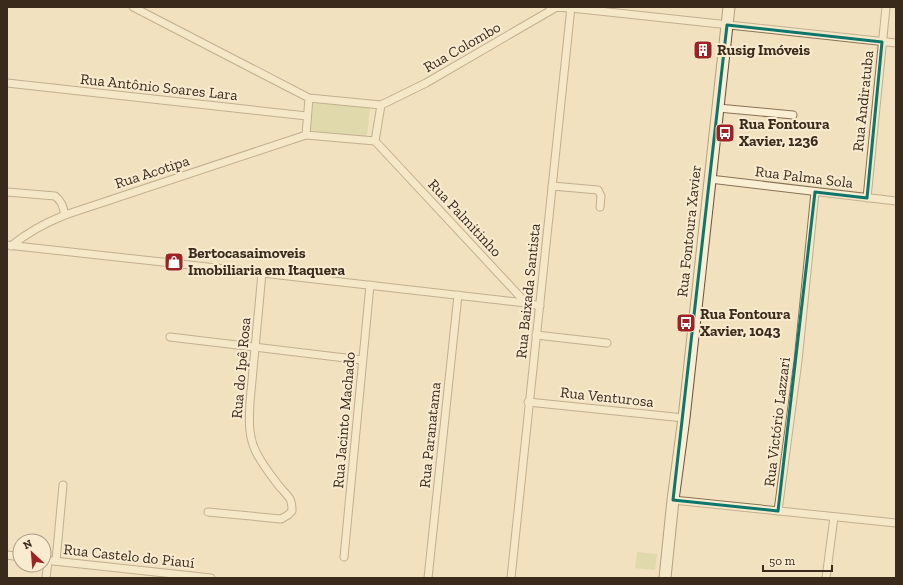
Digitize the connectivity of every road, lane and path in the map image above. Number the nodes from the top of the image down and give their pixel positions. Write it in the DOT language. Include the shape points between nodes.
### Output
graph roads {
  1 [pos="133,7"];
  2 [pos="553,7"];
  3 [pos="729,7"];
  4 [pos="886,7"];
  5 [pos="571,8"];
  6 [pos="727,26"];
  7 [pos="882,42"];
  8 [pos="896,43"];
  9 [pos="7,83"];
  10 [pos="309,98"];
  11 [pos="381,106"];
  12 [pos="718,108"];
  13 [pos="793,115"];
  14 [pos="307,116"];
  15 [pos="306,135"];
  16 [pos="375,141"];
  17 [pos="710,179"];
  18 [pos="552,186"];
  19 [pos="7,192"];
  20 [pos="815,192"];
  21 [pos="867,198"];
  22 [pos="896,201"];
  23 [pos="600,207"];
  24 [pos="65,215"];
  25 [pos="9,246"];
  26 [pos="262,273"];
  27 [pos="370,285"];
  28 [pos="458,295"];
  29 [pos="526,303"];
  30 [pos="540,306"];
  31 [pos="536,335"];
  32 [pos="170,337"];
  33 [pos="607,343"];
  34 [pos="256,347"];
  35 [pos="362,360"];
  36 [pos="528,402"];
  37 [pos="684,418"];
  38 [pos="63,485"];
  39 [pos="673,500"];
  40 [pos="208,512"];
  41 [pos="778,512"];
  42 [pos="834,516"];
  43 [pos="896,523"];
  44 [pos="344,557"];
  45 [pos="52,561"];
  46 [pos="56,561"];
  47 [pos="199,577"];
  48 [pos="211,578"];
  49 [pos="428,578"];
  50 [pos="510,578"];
  51 [pos="665,578"];
  52 [pos="826,578"];
  1 -- 10 [label="street"];
  2 -- 5 [label="street"];
  2 -- 11 [label="street, Rua Colombo" via="426,83"];
  3 -- 6 [label="main road, Rua Fontoura Xavier"];
  4 -- 7 [label="street, Rua Andiratuba"];
  5 -- 6 [label="street"];
  5 -- 18 [label="street, Rua Baixada Santista"];
  6 -- 7 [label="street"];
  6 -- 12 [label="main road, Rua Fontoura Xavier"];
  7 -- 8 [label="street"];
  7 -- 21 [label="street, Rua Andiratuba"];
  9 -- 14 [label="street, Rua Antônio Soares Lara"];
  10 -- 11 [label="street"];
  10 -- 14 [label="street"];
  11 -- 16 [label="street"];
  12 -- 13 [label="street"];
  12 -- 17 [label="main road, Rua Fontoura Xavier"];
  14 -- 15 [label="street"];
  15 -- 16 [label="street"];
  15 -- 24 [label="street, Rua Acotipa"];
  16 -- 29 [label="street, Rua Palmitinho"];
  17 -- 20 [label="street, Rua Palma Sola"];
  17 -- 37 [label="main road, Rua Fontoura Xavier"];
  18 -- 23 [label="street" via="598,190 601,196"];
  18 -- 30 [label="street, Rua Baixada Santista"];
  19 -- 24 [label="street" via="55,196 59,199"];
  20 -- 21 [label="street, Rua Palma Sola"];
  20 -- 41 [label="street, Rua Victório Lazzari" via="798,361"];
  21 -- 22 [label="street, Rua Palma Sola"];
  24 -- 25 [label="street, Rua Acotipa"];
  25 -- 26 [label="street"];
  26 -- 27 [label="street"];
  26 -- 34 [label="street, Rua do Ipê Rosa"];
  27 -- 28 [label="street"];
  27 -- 35 [label="street, Rua Jacinto Machado"];
  28 -- 29 [label="street"];
  28 -- 49 [label="street, Rua Paranatama"];
  29 -- 30 [label="street"];
  30 -- 31 [label="street, Rua Baixada Santista"];
  31 -- 33 [label="street"];
  31 -- 36 [label="street, Rua Baixada Santista"];
  32 -- 34 [label="street"];
  34 -- 35 [label="street"];
  34 -- 40 [label="street, Rua do Ipê Rosa" via="250,402 250,436 256,453 290,499 292,511 281,519"];
  35 -- 44 [label="street, Rua Jacinto Machado"];
  36 -- 37 [label="street, Rua Venturosa"];
  36 -- 50 [label="street, Rua Baixada Santista"];
  37 -- 39 [label="main road, Rua Fontoura Xavier"];
  38 -- 46 [label="street"];
  39 -- 41 [label="street"];
  39 -- 51 [label="main road, Rua Fontoura Xavier"];
  41 -- 42 [label="street"];
  42 -- 43 [label="street"];
  42 -- 52 [label="street"];
  45 -- 46 [label="street, Rua Castelo do Piauí"];
  46 -- 47 [label="street, Rua Castelo do Piauí"];
  47 -- 48 [label="street, Rua Castelo do Piauí"];
}
